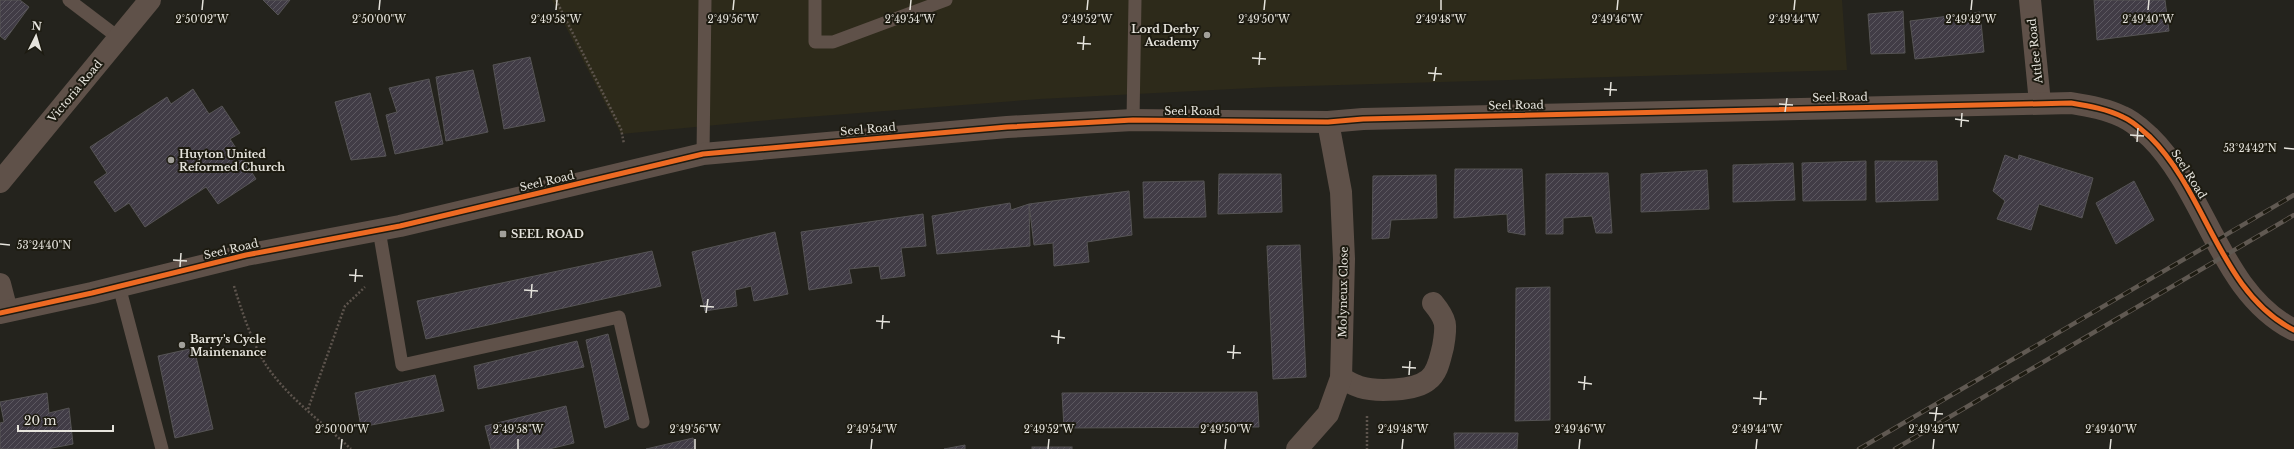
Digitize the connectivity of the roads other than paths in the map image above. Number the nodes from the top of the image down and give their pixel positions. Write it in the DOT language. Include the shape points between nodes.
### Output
graph roads {
  1 [pos="69,0"];
  2 [pos="150,0"];
  3 [pos="704,0"];
  4 [pos="815,0"];
  5 [pos="946,0"];
  6 [pos="1134,0"];
  7 [pos="2030,0"];
  8 [pos="118,38"];
  9 [pos="2040,103"];
  10 [pos="1133,120"];
  11 [pos="1328,122"];
  12 [pos="703,154"];
  13 [pos="0,182"];
  14 [pos="379,230"];
  15 [pos="0,284"];
  16 [pos="119,286"];
  17 [pos="1433,303"];
  18 [pos="4,312"];
  19 [pos="2294,330"];
  20 [pos="1340,378"];
  21 [pos="643,422"];
  22 [pos="162,449"];
  23 [pos="1297,449"];
  1 -- 8 [label="lane"];
  2 -- 8 [label="street, Victoria Road"];
  3 -- 12 [label="lane"];
  4 -- 5 [label="lane" via="815,42 833,42"];
  6 -- 10 [label="lane"];
  7 -- 9 [label="street, Attlee Road"];
  8 -- 13 [label="street, Victoria Road"];
  9 -- 11 [label="street, Seel Road" via="1362,119"];
  9 -- 19 [label="street, Seel Road" via="2071,103 2098,107 2124,117 2143,131 2175,167 2249,294 2272,316"];
  10 -- 11 [label="street, Seel Road"];
  10 -- 12 [label="street, Seel Road" via="1000,128"];
  11 -- 20 [label="street, Molyneux Close" via="1342,199 1344,259"];
  12 -- 14 [label="street, Seel Road"];
  14 -- 16 [label="street, Seel Road" via="226,260"];
  14 -- 21 [label="lane" via="402,365 618,317"];
  15 -- 18 [label="street"];
  16 -- 18 [label="street, Seel Road"];
  16 -- 22 [label="lane"];
  17 -- 20 [label="street" via="1445,316 1445,337 1439,364 1429,380 1409,388 1378,389 1360,387"];
  20 -- 23 [label="street, Molyneux Close" via="1328,414"];
}
